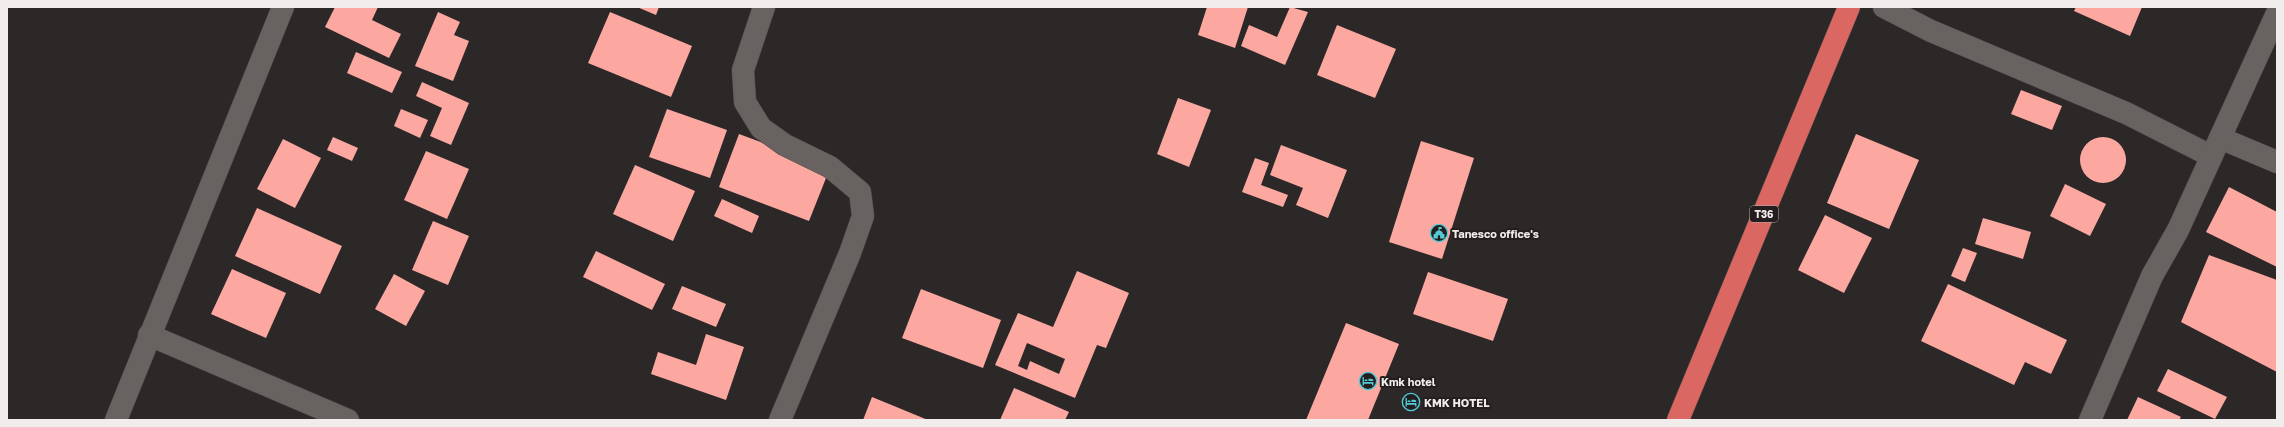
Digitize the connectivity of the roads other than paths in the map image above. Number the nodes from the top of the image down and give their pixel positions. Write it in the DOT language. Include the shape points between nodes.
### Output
graph roads {
  1 [pos="283,7"];
  2 [pos="764,7"];
  3 [pos="1849,7"];
  4 [pos="1884,7"];
  5 [pos="2277,13"];
  6 [pos="2216,147"];
  7 [pos="2277,162"];
  8 [pos="149,336"];
  9 [pos="116,420"];
  10 [pos="348,420"];
  11 [pos="780,420"];
  12 [pos="1678,420"];
  13 [pos="2090,420"];
  1 -- 8 [label="street"];
  2 -- 11 [label="street" via="743,70 744,102 760,128 785,145 830,167 860,192 863,216"];
  3 -- 12 [label="highway, T36"];
  4 -- 6 [label="street" via="1931,31 2126,113"];
  5 -- 6 [label="street"];
  6 -- 7 [label="street"];
  6 -- 13 [label="street" via="2178,230 2152,276"];
  8 -- 9 [label="street"];
  8 -- 10 [label="street"];
}
